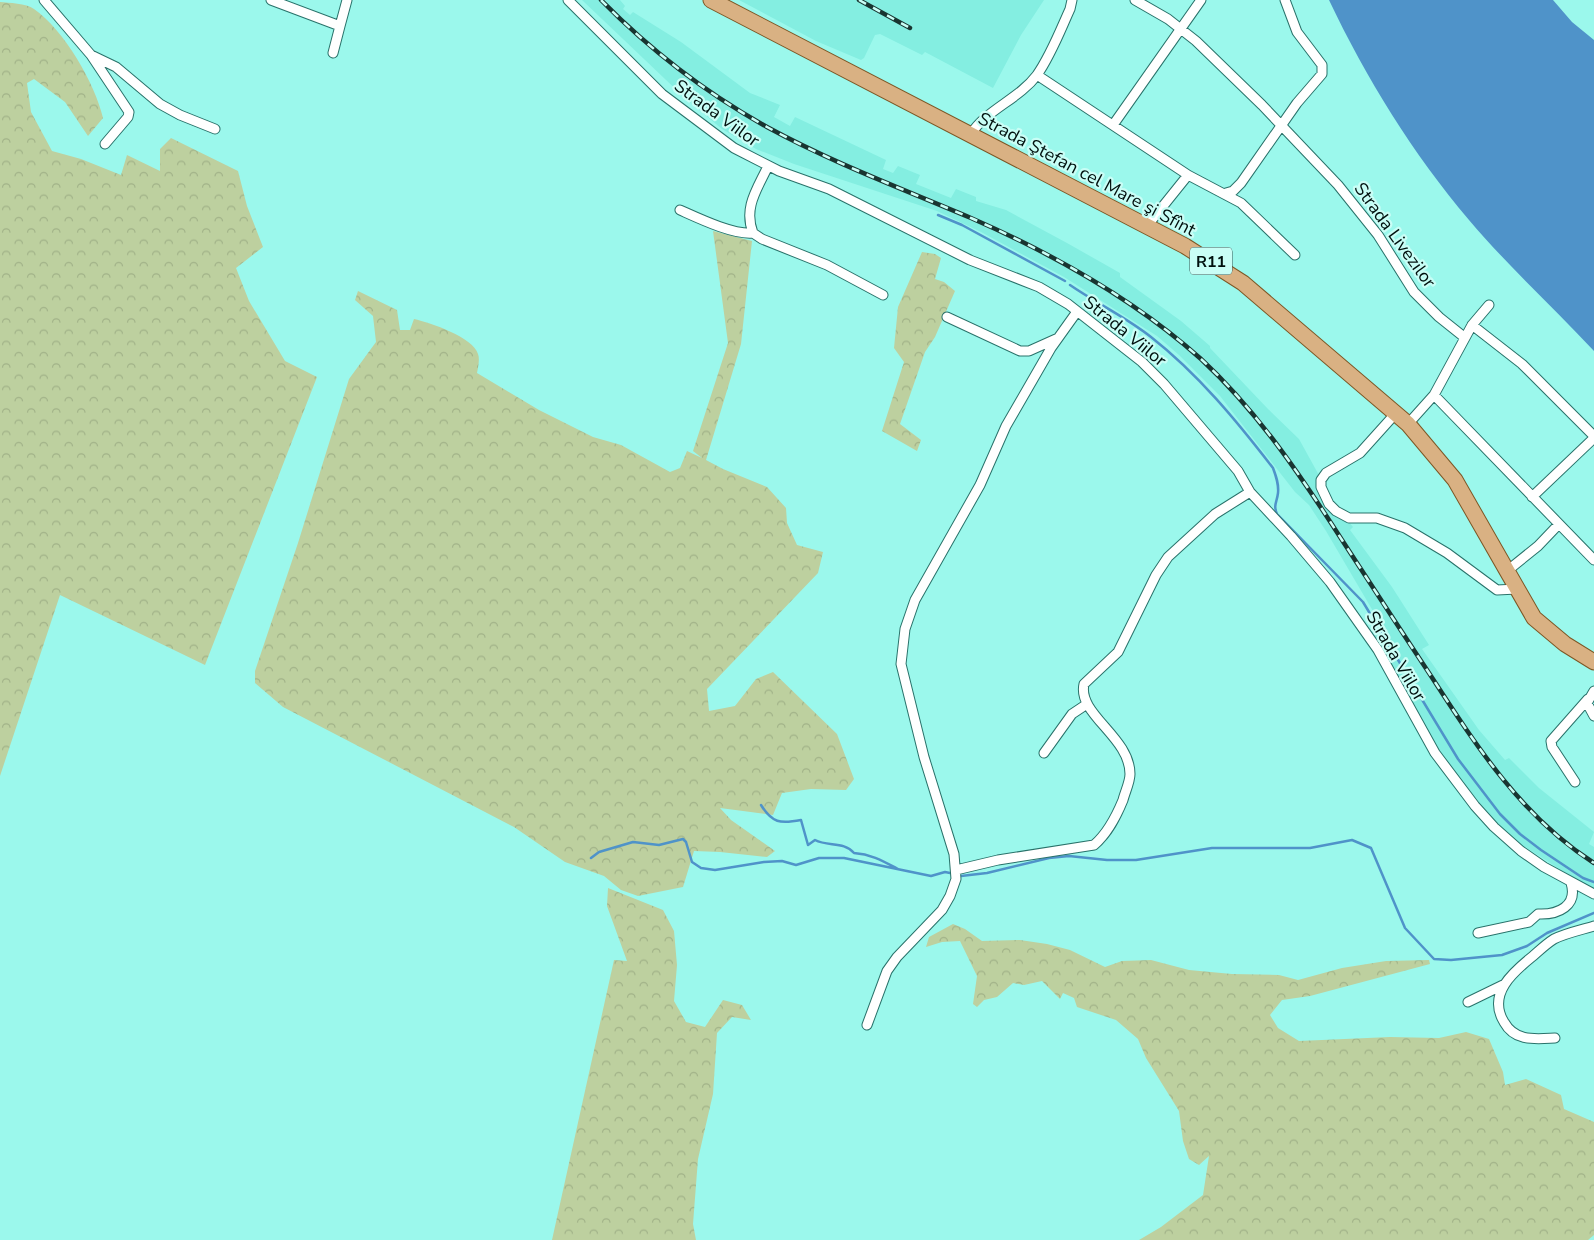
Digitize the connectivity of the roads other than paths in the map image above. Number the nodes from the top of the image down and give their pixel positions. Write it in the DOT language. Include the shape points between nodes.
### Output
graph roads {
  1 [pos="44,0"];
  2 [pos="271,0"];
  3 [pos="347,0"];
  4 [pos="568,0"];
  5 [pos="711,0"];
  6 [pos="1072,0"];
  7 [pos="1134,0"];
  8 [pos="1201,0"];
  9 [pos="1285,0"];
  10 [pos="340,26"];
  11 [pos="1180,28"];
  12 [pos="333,53"];
  13 [pos="91,56"];
  14 [pos="1037,75"];
  15 [pos="1113,125"];
  16 [pos="1281,127"];
  17 [pos="215,129"];
  18 [pos="971,134"];
  19 [pos="105,144"];
  20 [pos="768,166"];
  21 [pos="1188,175"];
  22 [pos="1226,193"];
  23 [pos="680,210"];
  24 [pos="1147,226"];
  25 [pos="753,233"];
  26 [pos="1295,255"];
  27 [pos="883,294"];
  28 [pos="1489,305"];
  29 [pos="1076,313"];
  30 [pos="947,317"];
  31 [pos="1472,324"];
  32 [pos="1464,337"];
  33 [pos="1058,338"];
  34 [pos="1434,395"];
  35 [pos="1396,413"];
  36 [pos="1408,424"];
  37 [pos="1594,437"];
  38 [pos="1250,492"];
  39 [pos="1532,497"];
  40 [pos="1559,524"];
  41 [pos="1594,560"];
  42 [pos="1507,571"];
  43 [pos="1517,589"];
  44 [pos="1594,662"];
  45 [pos="1594,691"];
  46 [pos="1588,699"];
  47 [pos="1087,704"];
  48 [pos="1594,716"];
  49 [pos="1044,753"];
  50 [pos="1574,782"];
  51 [pos="956,870"];
  52 [pos="1571,882"];
  53 [pos="1594,894"];
  54 [pos="1594,926"];
  55 [pos="1478,934"];
  56 [pos="1503,984"];
  57 [pos="1468,1002"];
  58 [pos="867,1025"];
  59 [pos="1555,1038"];
  1 -- 13 [label="street"];
  2 -- 10 [label="street"];
  3 -- 10 [label="street"];
  4 -- 20 [label="street, Strada Viilor" via="680,109 734,148"];
  5 -- 18 [label="main road, Strada Ştefan cel Mare şi Sfînt / R11"];
  6 -- 14 [label="street"];
  7 -- 11 [label="street, Strada Livezilor"];
  8 -- 11 [label="street"];
  9 -- 16 [label="street" via="1297,32 1320,60 1323,70"];
  10 -- 12 [label="street"];
  11 -- 15 [label="street"];
  11 -- 16 [label="street, Strada Livezilor"];
  13 -- 17 [label="street" via="116,66 160,104"];
  13 -- 19 [label="street" via="129,112"];
  14 -- 15 [label="street"];
  14 -- 18 [label="street" via="977,125"];
  15 -- 21 [label="street"];
  16 -- 22 [label="street" via="1241,182 1233,191"];
  16 -- 32 [label="street, Strada Livezilor" via="1338,185 1366,220 1414,292"];
  18 -- 24 [label="main road, Strada Ştefan cel Mare şi Sfînt / R11"];
  20 -- 25 [label="street" via="749,206"];
  20 -- 29 [label="street, Strada Viilor" via="830,189 963,257 1039,287"];
  21 -- 22 [label="street"];
  21 -- 24 [label="street"];
  22 -- 26 [label="street"];
  23 -- 25 [label="street" via="741,232"];
  24 -- 35 [label="main road, Strada Ştefan cel Mare şi Sfînt / R11" via="1243,283"];
  25 -- 27 [label="street"];
  28 -- 31 [label="street"];
  29 -- 33 [label="street"];
  29 -- 38 [label="street, Strada Viilor" via="1118,342 1156,375 1238,471"];
  30 -- 33 [label="street" via="1020,351 1029,351"];
  31 -- 32 [label="street"];
  31 -- 37 [label="street" via="1522,364"];
  32 -- 34 [label="street"];
  33 -- 51 [label="street" via="1006,426 980,485 915,600 905,629 901,664"];
  34 -- 36 [label="street"];
  34 -- 39 [label="street"];
  35 -- 36 [label="main road, Strada Ştefan cel Mare şi Sfînt / R11"];
  35 -- 43 [label="street" via="1360,453 1328,471 1322,480 1325,498 1336,512 1354,520 1377,518 1405,528 1447,553 1497,590"];
  36 -- 42 [label="main road, Strada Ştefan cel Mare şi Sfînt / R11" via="1455,480"];
  37 -- 39 [label="street"];
  38 -- 47 [label="street" via="1215,514 1163,564 1118,652 1084,684"];
  38 -- 52 [label="street, Strada Viilor" via="1314,562 1364,629 1424,736 1458,785 1494,827 1521,851"];
  39 -- 40 [label="street"];
  40 -- 41 [label="street"];
  40 -- 42 [label="street"];
  42 -- 43 [label="main road, Strada Ştefan cel Mare şi Sfînt / R11"];
  43 -- 44 [label="main road, Strada Ştefan cel Mare şi Sfînt / R11" via="1540,626"];
  45 -- 46 [label="street"];
  46 -- 48 [label="street" via="1587,706"];
  46 -- 50 [label="street" via="1551,741"];
  47 -- 49 [label="street" via="1072,714"];
  47 -- 51 [label="street" via="1116,738 1126,755 1130,775 1119,811 1103,837 1094,845"];
  51 -- 58 [label="street" via="953,888 942,910 887,971"];
  52 -- 53 [label="street, Strada Viilor"];
  52 -- 55 [label="street" via="1573,895 1566,907 1552,914 1538,914 1528,922"];
  54 -- 56 [label="street" via="1553,940"];
  56 -- 57 [label="street"];
  56 -- 59 [label="street" via="1498,1005 1511,1032 1524,1038"];
}
